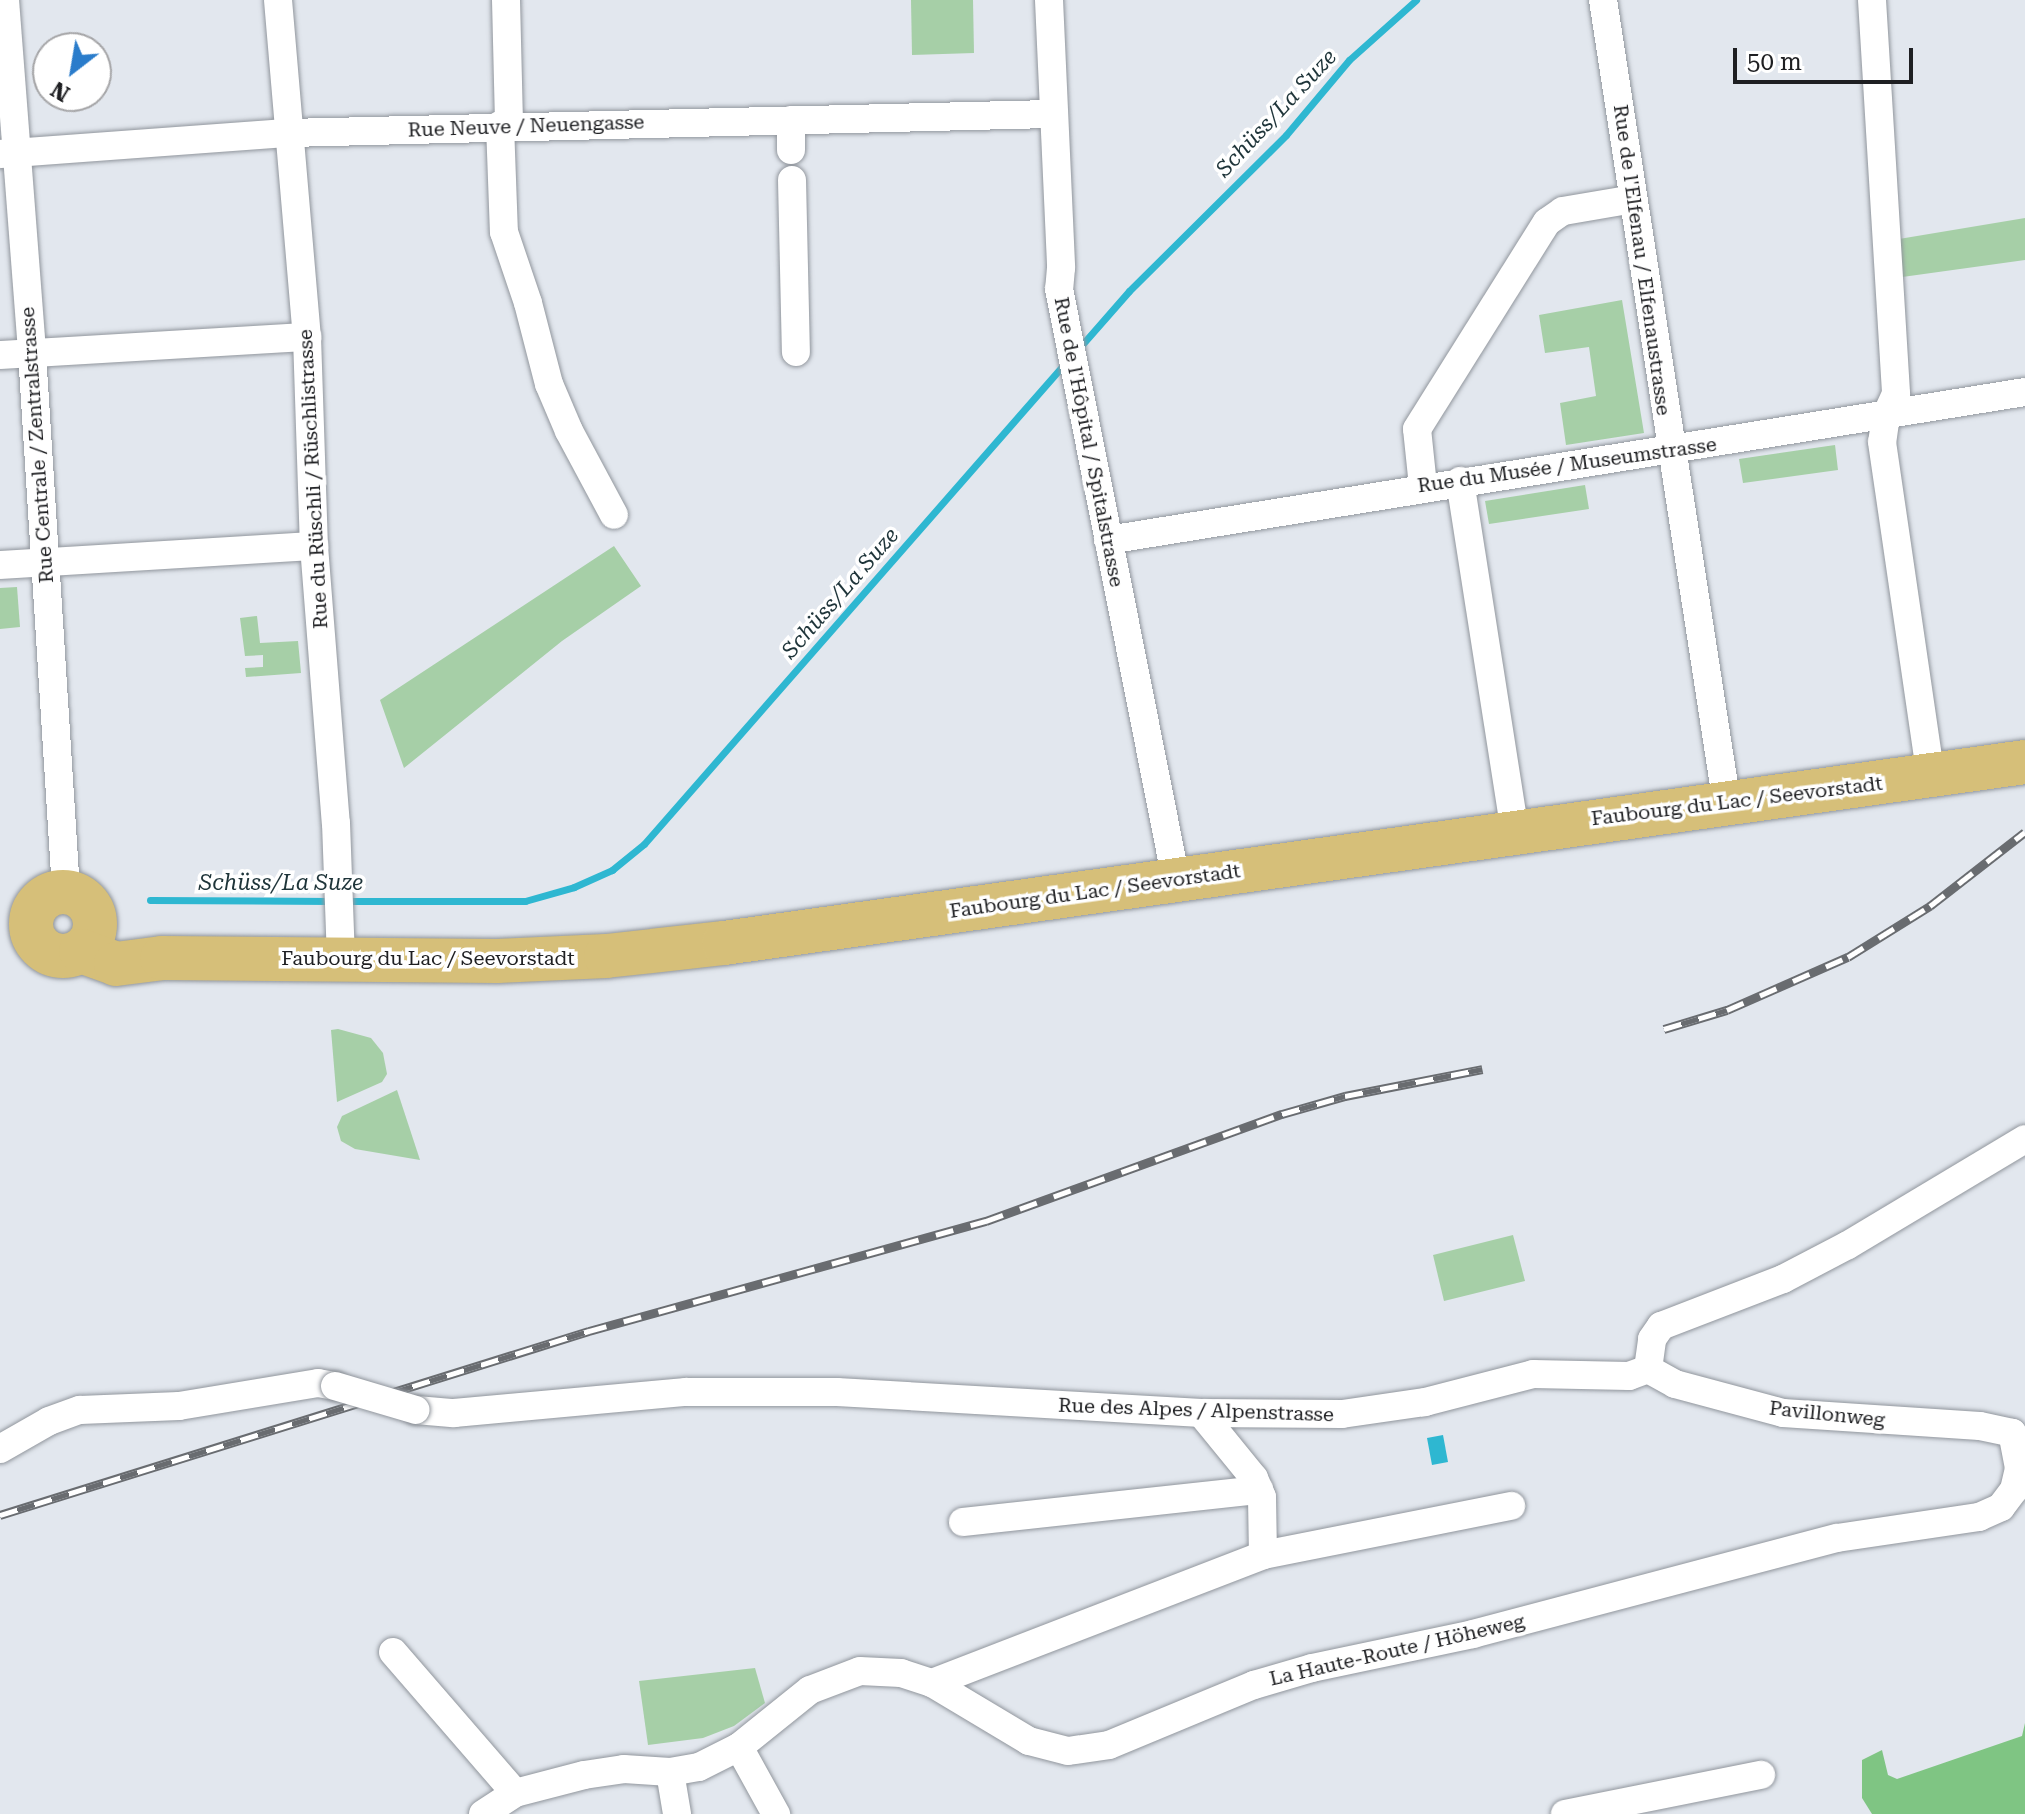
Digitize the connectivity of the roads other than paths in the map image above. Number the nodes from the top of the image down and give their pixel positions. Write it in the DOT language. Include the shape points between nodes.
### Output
graph roads {
  1 [pos="5,0"];
  2 [pos="278,0"];
  3 [pos="506,0"];
  4 [pos="1049,0"];
  5 [pos="1603,0"];
  6 [pos="1872,0"];
  7 [pos="1052,114"];
  8 [pos="791,120"];
  9 [pos="505,125"];
  10 [pos="289,133"];
  11 [pos="791,150"];
  12 [pos="8,153"];
  13 [pos="792,180"];
  14 [pos="1633,199"];
  15 [pos="307,337"];
  16 [pos="796,352"];
  17 [pos="32,353"];
  18 [pos="0,355"];
  19 [pos="2025,392"];
  20 [pos="1886,415"];
  21 [pos="1671,451"];
  22 [pos="1460,481"];
  23 [pos="1423,486"];
  24 [pos="614,515"];
  25 [pos="1108,540"];
  26 [pos="314,546"];
  27 [pos="43,561"];
  28 [pos="0,565"];
  29 [pos="2025,762"];
  30 [pos="1931,776"];
  31 [pos="1727,805"];
  32 [pos="1515,831"];
  33 [pos="1176,880"];
  34 [pos="28,918"];
  35 [pos="88,937"];
  36 [pos="341,959"];
  37 [pos="2025,1139"];
  38 [pos="1648,1369"];
  39 [pos="1201,1413"];
  40 [pos="2019,1430"];
  41 [pos="0,1449"];
  42 [pos="1259,1490"];
  43 [pos="1511,1506"];
  44 [pos="963,1522"];
  45 [pos="1263,1555"];
  46 [pos="393,1652"];
  47 [pos="932,1683"];
  48 [pos="739,1747"];
  49 [pos="670,1772"];
  50 [pos="1761,1775"];
  51 [pos="515,1793"];
  52 [pos="483,1814"];
  53 [pos="677,1814"];
  54 [pos="776,1814"];
  55 [pos="1565,1814"];
  1 -- 12 [label="street, Rue Centrale / Zentralstrasse"];
  2 -- 10 [label="street, Rue du Rüschli / Rüschlistrasse"];
  3 -- 9 [label="street"];
  4 -- 7 [label="street, Rue de l'Hôpital / Spitalstrasse"];
  5 -- 14 [label="street, Rue de l'Elfenau / Elfenaustrasse"];
  6 -- 20 [label="street" via="1896,394"];
  7 -- 8 [label="street, Rue Neuve / Neuengasse"];
  7 -- 25 [label="street, Rue de l'Hôpital / Spitalstrasse" via="1059,289"];
  8 -- 9 [label="street, Rue Neuve / Neuengasse"];
  8 -- 11 [label="street"];
  9 -- 10 [label="street, Rue Neuve / Neuengasse"];
  9 -- 24 [label="street" via="504,232 549,384"];
  10 -- 12 [label="street, Rue Neuve / Neuengasse"];
  10 -- 15 [label="street, Rue du Rüschli / Rüschlistrasse"];
  12 -- 17 [label="street, Rue Centrale / Zentralstrasse"];
  13 -- 16 [label="street"];
  14 -- 21 [label="street, Rue de l'Elfenau / Elfenaustrasse"];
  14 -- 23 [label="street" via="1563,211 1547,222 1417,429"];
  15 -- 17 [label="street"];
  15 -- 26 [label="street, Rue du Rüschli / Rüschlistrasse"];
  17 -- 18 [label="street"];
  17 -- 27 [label="street, Rue Centrale / Zentralstrasse"];
  19 -- 20 [label="street, Rue du Musée / Museumstrasse"];
  20 -- 21 [label="street, Rue du Musée / Museumstrasse"];
  20 -- 30 [label="street" via="1882,442"];
  21 -- 22 [label="street, Rue du Musée / Museumstrasse"];
  21 -- 31 [label="street, Rue de l'Elfenau / Elfenaustrasse"];
  22 -- 23 [label="street, Rue du Musée / Museumstrasse"];
  22 -- 32 [label="street"];
  23 -- 25 [label="street, Rue du Musée / Museumstrasse"];
  25 -- 33 [label="street, Rue de l'Hôpital / Spitalstrasse"];
  26 -- 27 [label="street"];
  26 -- 36 [label="street, Rue du Rüschli / Rüschlistrasse"];
  27 -- 28 [label="street"];
  27 -- 34 [label="street, Rue Centrale / Zentralstrasse"];
  29 -- 30 [label="main road, Faubourg du Lac / Seevorstadt"];
  30 -- 31 [label="main road, Faubourg du Lac / Seevorstadt"];
  31 -- 32 [label="main road, Faubourg du Lac / Seevorstadt"];
  32 -- 33 [label="main road, Faubourg du Lac / Seevorstadt"];
  33 -- 36 [label="main road, Faubourg du Lac / Seevorstadt" via="581,958"];
  34 -- 35 [label="main road, Faubourg du Lac / Seevorstadt" via="61,956"];
  34 -- 35 [label="main road" via="90,905"];
  35 -- 36 [label="main road, Faubourg du Lac / Seevorstadt" via="116,964 162,958"];
  37 -- 38 [label="street" via="1783,1279 1661,1326 1652,1339"];
  38 -- 39 [label="street, Rue des Alpes / Alpenstrasse" via="1629,1376 1533,1374 1425,1402 1342,1414"];
  38 -- 40 [label="street, Pavillonweg" via="1675,1384 1783,1413"];
  39 -- 41 [label="street, Rue des Alpes / Alpenstrasse, bridge" via="822,1392 686,1392 454,1413 416,1410 318,1383 179,1406 80,1410"];
  39 -- 42 [label="street" via="1248,1468"];
  40 -- 47 [label="street, La Haute-Route / Höheweg" via="2014,1490 2001,1507 1979,1517 1837,1538 1473,1634 1312,1668 1254,1685 1109,1745 1068,1751 1029,1741"];
  42 -- 44 [label="street"];
  42 -- 45 [label="street"];
  43 -- 45 [label="street"];
  45 -- 47 [label="street"];
  46 -- 51 [label="street"];
  47 -- 48 [label="street, La Haute-Route / Höheweg" via="879,1670 840,1676 810,1690"];
  48 -- 49 [label="street, La Haute-Route / Höheweg" via="699,1767"];
  48 -- 54 [label="street"];
  49 -- 51 [label="street, La Haute-Route / Höheweg" via="611,1771"];
  49 -- 53 [label="street"];
  50 -- 55 [label="street"];
  51 -- 52 [label="street, La Haute-Route / Höheweg"];
}
